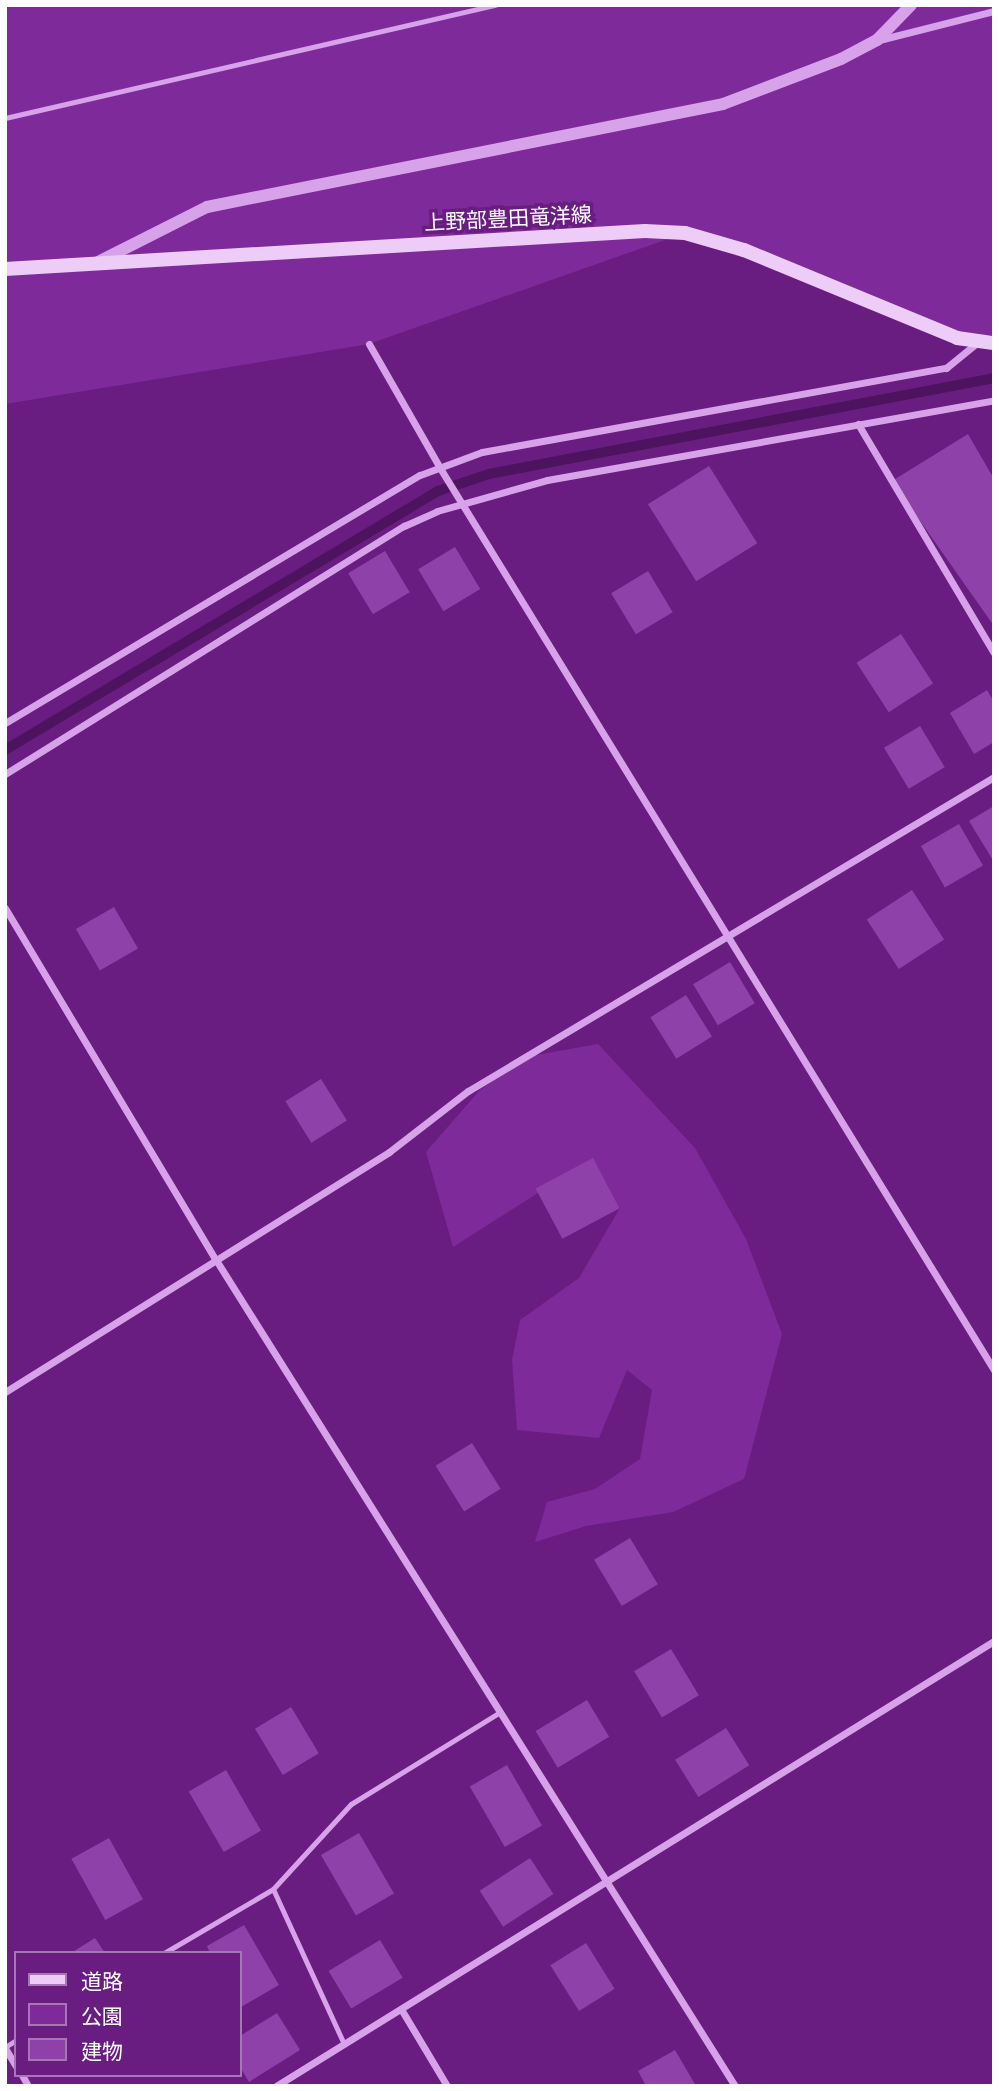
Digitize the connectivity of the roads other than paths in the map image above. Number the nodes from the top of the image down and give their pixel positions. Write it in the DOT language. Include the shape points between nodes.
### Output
graph roads {
  1 [pos="495,5"];
  2 [pos="911,5"];
  3 [pos="994,11"];
  4 [pos="877,40"];
  5 [pos="5,118"];
  6 [pos="97,262"];
  7 [pos="5,269"];
  8 [pos="369,344"];
  9 [pos="976,344"];
  10 [pos="994,344"];
  11 [pos="994,400"];
  12 [pos="858,424"];
  13 [pos="440,468"];
  14 [pos="461,502"];
  15 [pos="994,653"];
  16 [pos="5,723"];
  17 [pos="5,774"];
  18 [pos="994,777"];
  19 [pos="5,908"];
  20 [pos="726,937"];
  21 [pos="216,1260"];
  22 [pos="994,1370"];
  23 [pos="5,1392"];
  24 [pos="994,1641"];
  25 [pos="500,1712"];
  26 [pos="608,1884"];
  27 [pos="273,1889"];
  28 [pos="167,1951"];
  29 [pos="401,2010"];
  30 [pos="345,2044"];
  31 [pos="276,2086"];
  32 [pos="447,2086"];
  33 [pos="735,2086"];
  1 -- 5 [label="lane"];
  2 -- 4 [label="street"];
  3 -- 4 [label="street"];
  4 -- 6 [label="street" via="841,59 723,104 208,207"];
  6 -- 7 [label="main road, 上野部豊田竜洋線"];
  6 -- 9 [label="main road, 上野部豊田竜洋線" via="685,233 744,250"];
  8 -- 13 [label="street"];
  9 -- 10 [label="main road, 上野部豊田竜洋線"];
  9 -- 13 [label="street" via="946,368 482,452"];
  11 -- 12 [label="street"];
  12 -- 14 [label="street" via="547,480"];
  12 -- 15 [label="street"];
  13 -- 14 [label="street"];
  13 -- 16 [label="street" via="387,492"];
  14 -- 17 [label="street" via="404,526"];
  14 -- 20 [label="street"];
  18 -- 20 [label="street"];
  19 -- 21 [label="street"];
  20 -- 21 [label="street" via="468,1091 389,1152"];
  20 -- 22 [label="street"];
  21 -- 23 [label="street"];
  21 -- 25 [label="street"];
  24 -- 26 [label="street"];
  25 -- 26 [label="street"];
  25 -- 27 [label="lane" via="351,1804"];
  26 -- 29 [label="street"];
  26 -- 33 [label="street"];
  27 -- 28 [label="lane"];
  27 -- 30 [label="lane"];
  29 -- 30 [label="street"];
  29 -- 32 [label="street"];
  30 -- 31 [label="street"];
}
